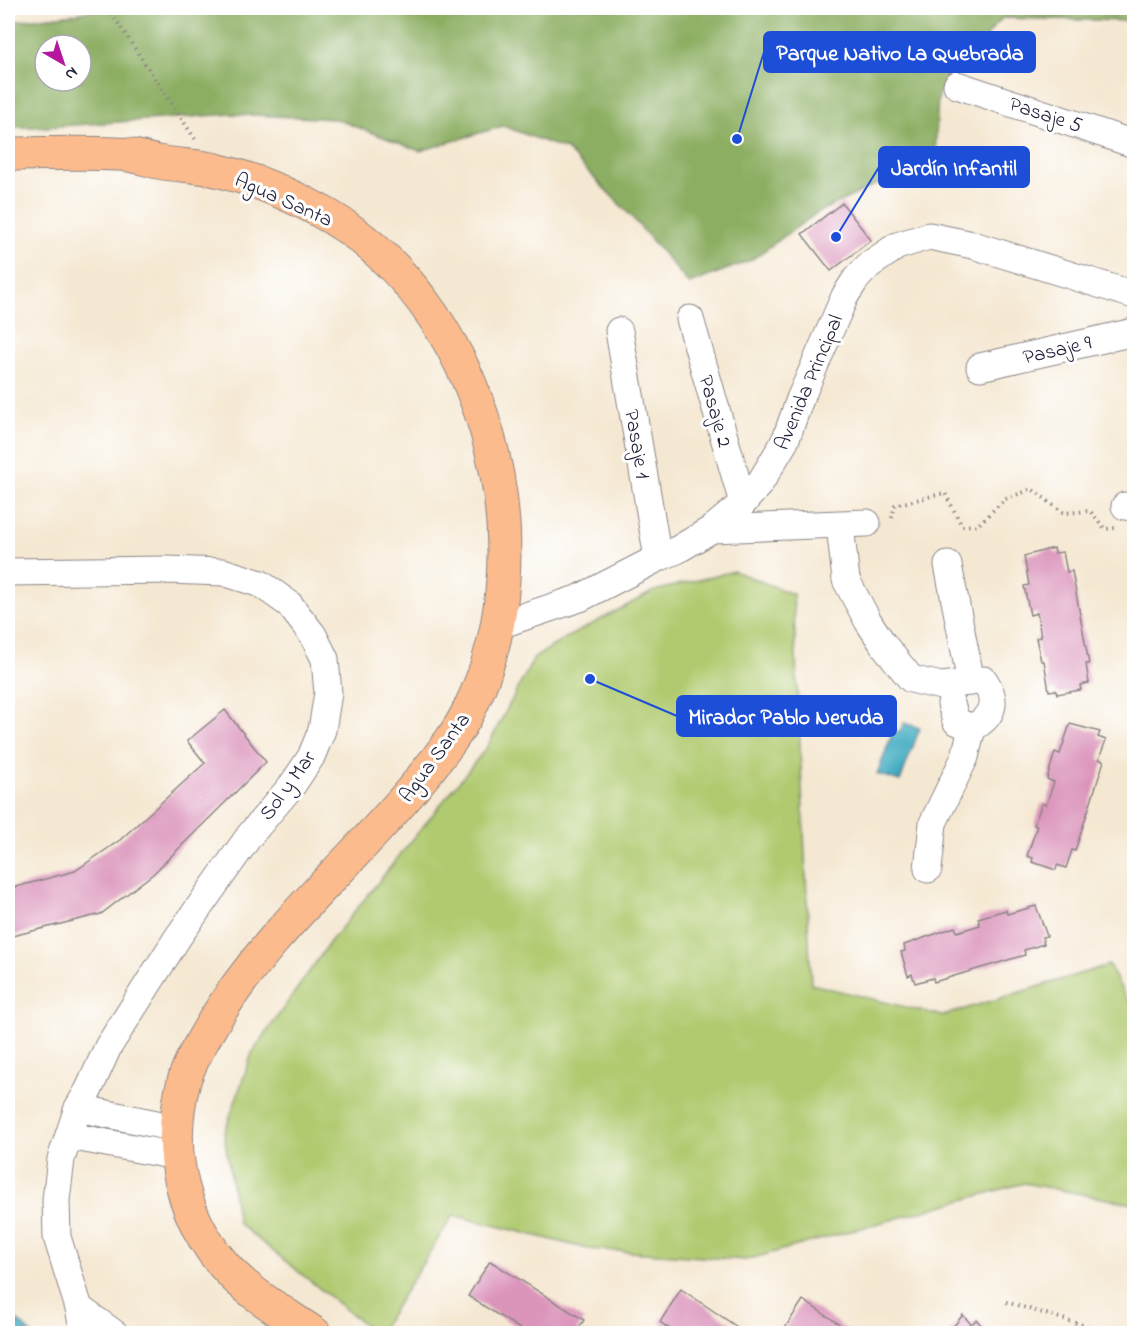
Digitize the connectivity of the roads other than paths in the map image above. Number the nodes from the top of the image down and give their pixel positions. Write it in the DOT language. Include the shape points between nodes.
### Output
graph roads {
  1 [pos="957,85"];
  2 [pos="1134,144"];
  3 [pos="8,154"];
  4 [pos="162,163"];
  5 [pos="8,174"];
  6 [pos="1134,295"];
  7 [pos="690,319"];
  8 [pos="619,331"];
  9 [pos="1134,332"];
  10 [pos="980,367"];
  11 [pos="743,503"];
  12 [pos="879,524"];
  13 [pos="840,525"];
  14 [pos="712,529"];
  15 [pos="658,558"];
  16 [pos="948,565"];
  17 [pos="8,572"];
  18 [pos="499,625"];
  19 [pos="971,682"];
  20 [pos="951,704"];
  21 [pos="972,728"];
  22 [pos="928,868"];
  23 [pos="78,1108"];
  24 [pos="69,1137"];
  25 [pos="176,1142"];
  26 [pos="82,1321"];
  27 [pos="115,1334"];
  28 [pos="315,1334"];
  1 -- 2 [label="street, Pasaje 5"];
  3 -- 4 [label="main road, Agua Santa" via="122,154"];
  4 -- 5 [label="main road, Agua Santa" via="132,173"];
  4 -- 18 [label="main road, Agua Santa" via="215,169 319,210 364,240 407,281 465,370 494,455 503,545"];
  6 -- 11 [label="street, Avenida Principal" via="973,245 929,236 897,246 869,265 845,296 785,441"];
  7 -- 11 [label="street, Pasaje 2"];
  8 -- 15 [label="street, Pasaje 1"];
  9 -- 10 [label="street, Pasaje 9"];
  11 -- 14 [label="street, Avenida Principal"];
  12 -- 13 [label="street"];
  13 -- 14 [label="street"];
  13 -- 19 [label="street" via="846,580 868,621 912,679 941,686"];
  14 -- 15 [label="street, Avenida Principal"];
  15 -- 18 [label="street, Avenida Principal" via="580,598"];
  16 -- 19 [label="street"];
  17 -- 23 [label="street, Sol y Mar" via="223,572 261,584 289,604 313,634 325,659 328,693 322,730 311,757 178,937 108,1047"];
  18 -- 25 [label="main road, Agua Santa" via="482,681 445,749 378,828 264,949 225,1003 184,1080"];
  19 -- 21 [label="street" via="984,680 992,692 992,711"];
  20 -- 21 [label="street" via="956,721"];
  21 -- 22 [label="street" via="965,757 933,823"];
  23 -- 24 [label="street, Sol y Mar"];
  23 -- 25 [label="street"];
  24 -- 25 [label="street"];
  24 -- 26 [label="street, Sol y Mar" via="56,1200 57,1237"];
  25 -- 28 [label="main road, Agua Santa" via="182,1189 210,1248 235,1277"];
  26 -- 27 [label="street"];
}
